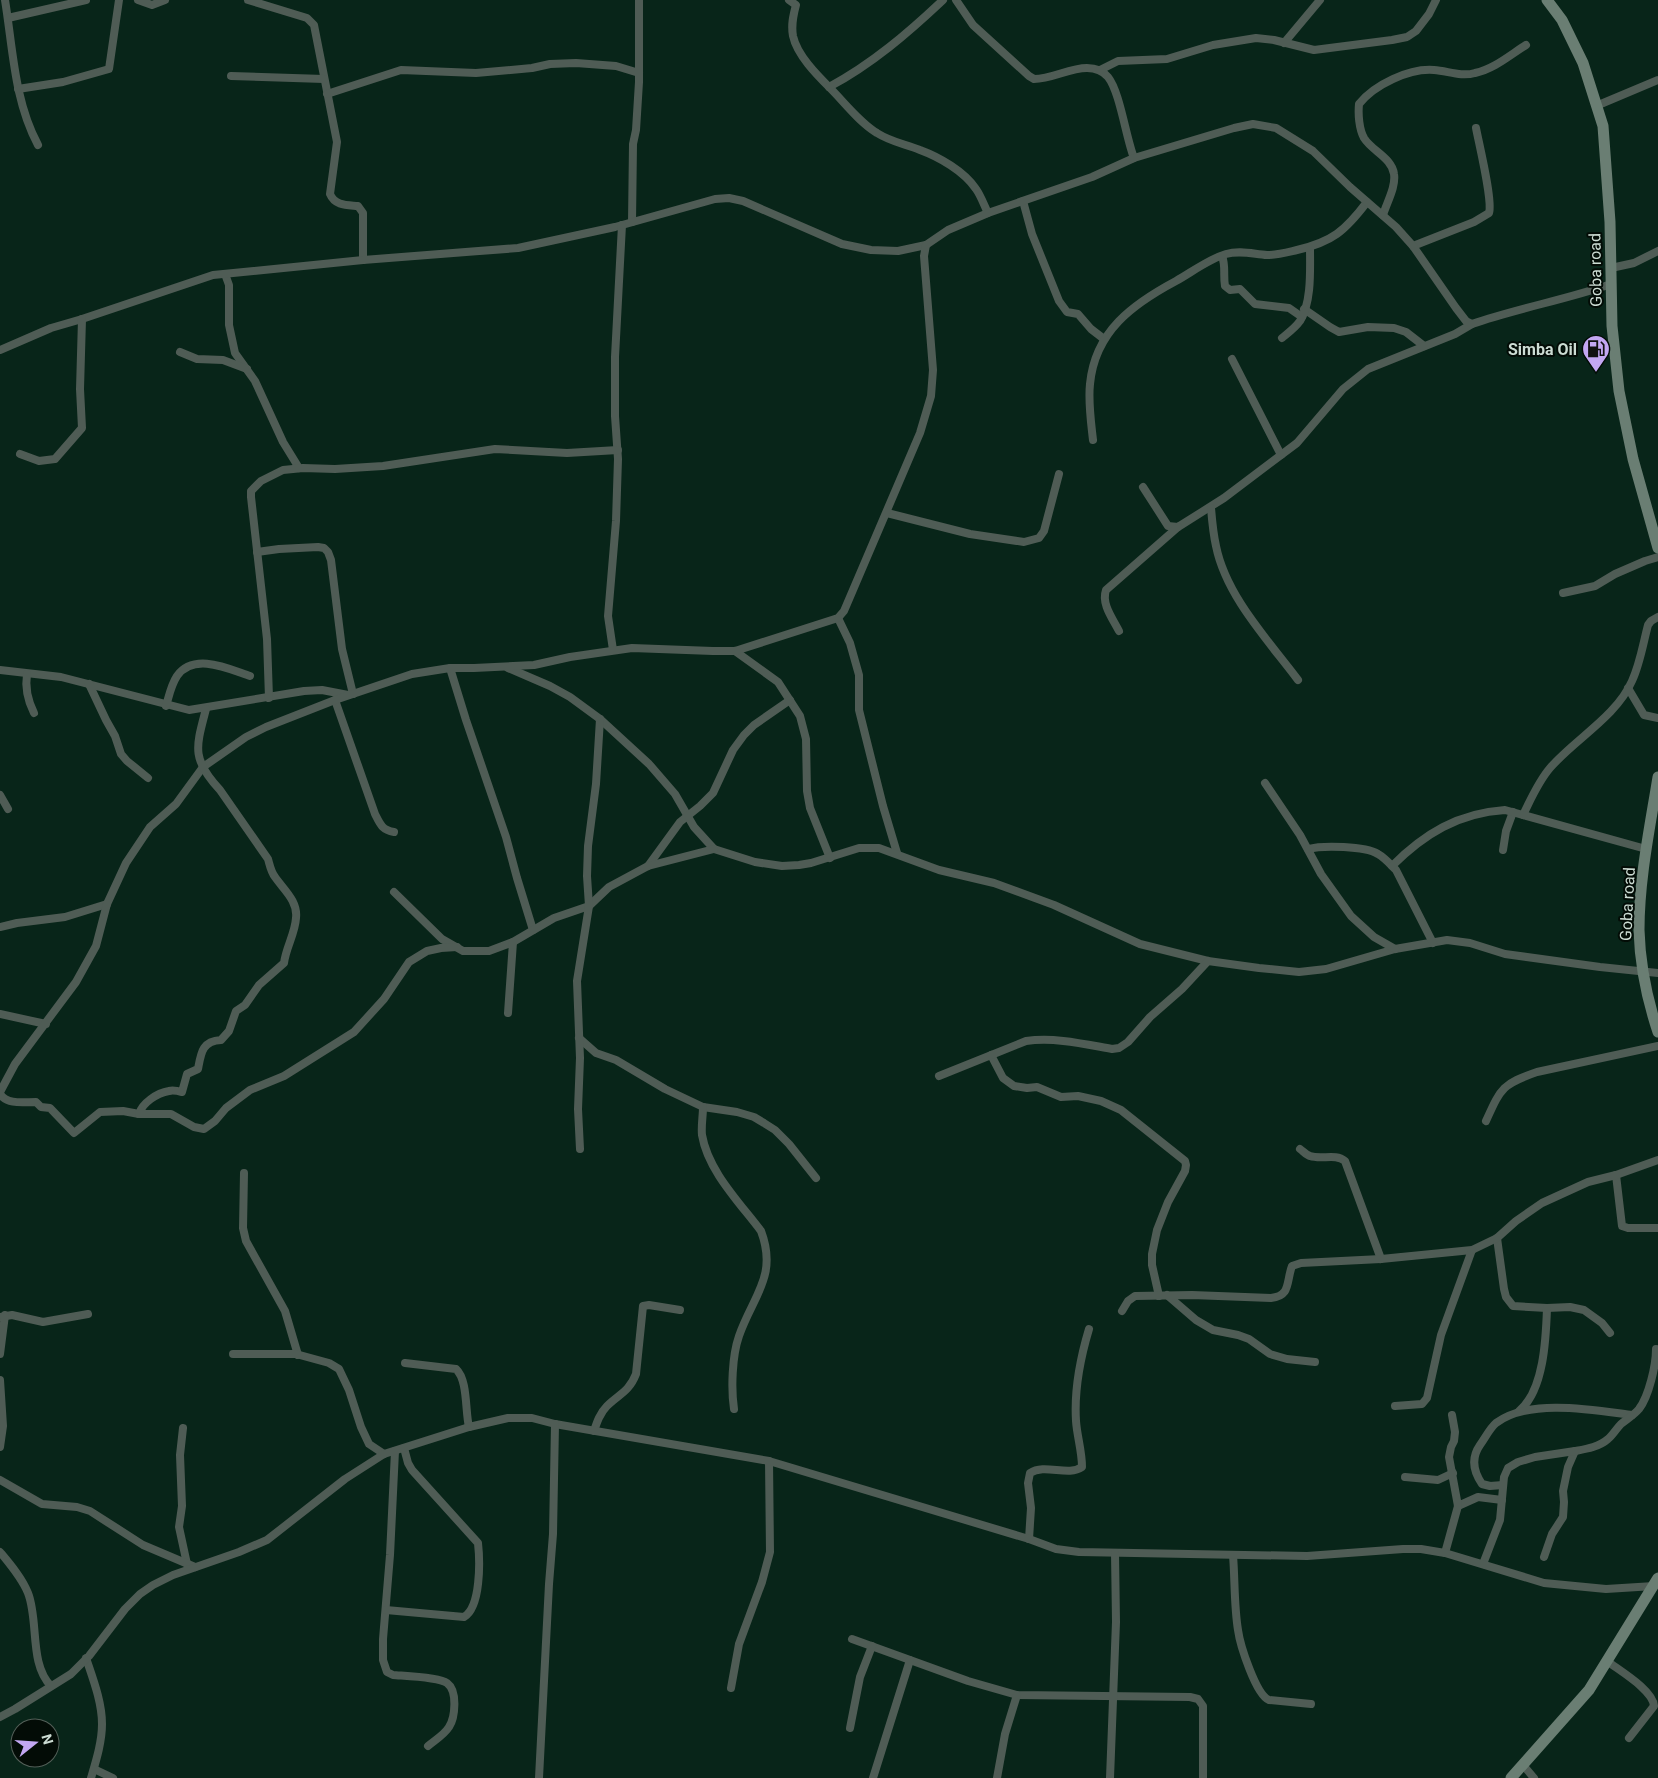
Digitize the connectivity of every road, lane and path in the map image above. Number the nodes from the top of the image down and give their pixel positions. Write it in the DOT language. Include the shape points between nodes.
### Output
graph roads {
  1 [pos="5,0"];
  2 [pos="120,0"];
  3 [pos="138,0"];
  4 [pos="165,0"];
  5 [pos="248,0"];
  6 [pos="639,0"];
  7 [pos="789,0"];
  8 [pos="943,0"];
  9 [pos="956,0"];
  10 [pos="1320,0"];
  11 [pos="1436,0"];
  12 [pos="1547,0"];
  13 [pos="79,1"];
  14 [pos="8,18"];
  15 [pos="1284,42"];
  16 [pos="1526,45"];
  17 [pos="1100,70"];
  18 [pos="639,74"];
  19 [pos="231,76"];
  20 [pos="324,79"];
  21 [pos="1658,80"];
  22 [pos="829,87"];
  23 [pos="18,89"];
  24 [pos="327,94"];
  25 [pos="1596,106"];
  26 [pos="1476,128"];
  27 [pos="38,145"];
  28 [pos="1134,158"];
  29 [pos="1023,201"];
  30 [pos="1367,202"];
  31 [pos="988,213"];
  32 [pos="1383,215"];
  33 [pos="632,222"];
  34 [pos="622,225"];
  35 [pos="926,245"];
  36 [pos="1413,246"];
  37 [pos="1310,247"];
  38 [pos="1658,252"];
  39 [pos="1222,256"];
  40 [pos="363,260"];
  41 [pos="1611,268"];
  42 [pos="225,274"];
  43 [pos="1611,284"];
  44 [pos="1303,313"];
  45 [pos="82,319"];
  46 [pos="1472,324"];
  47 [pos="1282,338"];
  48 [pos="1104,339"];
  49 [pos="1424,346"];
  50 [pos="0,350"];
  51 [pos="180,352"];
  52 [pos="1232,360"];
  53 [pos="249,370"];
  54 [pos="1093,440"];
  55 [pos="618,450"];
  56 [pos="20,454"];
  57 [pos="1281,455"];
  58 [pos="299,468"];
  59 [pos="1059,474"];
  60 [pos="1143,487"];
  61 [pos="1211,508"];
  62 [pos="887,513"];
  63 [pos="1178,527"];
  64 [pos="1658,548"];
  65 [pos="257,552"];
  66 [pos="1658,557"];
  67 [pos="1562,593"];
  68 [pos="1658,617"];
  69 [pos="838,618"];
  70 [pos="1119,632"];
  71 [pos="613,650"];
  72 [pos="735,651"];
  73 [pos="506,667"];
  74 [pos="450,668"];
  75 [pos="0,670"];
  76 [pos="27,674"];
  77 [pos="250,676"];
  78 [pos="1298,680"];
  79 [pos="90,684"];
  80 [pos="1628,688"];
  81 [pos="351,695"];
  82 [pos="269,698"];
  83 [pos="335,700"];
  84 [pos="790,700"];
  85 [pos="166,706"];
  86 [pos="206,709"];
  87 [pos="34,713"];
  88 [pos="1658,718"];
  89 [pos="600,720"];
  90 [pos="203,767"];
  91 [pos="1658,777"];
  92 [pos="148,778"];
  93 [pos="1265,783"];
  94 [pos="0,795"];
  95 [pos="8,809"];
  96 [pos="1513,812"];
  97 [pos="1523,815"];
  98 [pos="689,816"];
  99 [pos="394,832"];
  100 [pos="714,849"];
  101 [pos="1308,849"];
  102 [pos="1503,850"];
  103 [pos="1646,850"];
  104 [pos="897,853"];
  105 [pos="830,858"];
  106 [pos="648,866"];
  107 [pos="1392,866"];
  108 [pos="394,892"];
  109 [pos="107,904"];
  110 [pos="589,906"];
  111 [pos="0,928"];
  112 [pos="533,930"];
  113 [pos="513,942"];
  114 [pos="1434,942"];
  115 [pos="457,947"];
  116 [pos="1395,949"];
  117 [pos="1208,961"];
  118 [pos="1643,972"];
  119 [pos="1658,974"];
  120 [pos="508,1013"];
  121 [pos="0,1014"];
  122 [pos="46,1024"];
  123 [pos="1658,1032"];
  124 [pos="579,1038"];
  125 [pos="1658,1046"];
  126 [pos="991,1055"];
  127 [pos="939,1076"];
  128 [pos="0,1093"];
  129 [pos="703,1107"];
  130 [pos="139,1114"];
  131 [pos="1486,1121"];
  132 [pos="580,1149"];
  133 [pos="1300,1149"];
  134 [pos="1658,1160"];
  135 [pos="244,1173"];
  136 [pos="1616,1175"];
  137 [pos="816,1178"];
  138 [pos="1658,1228"];
  139 [pos="1498,1238"];
  140 [pos="1472,1250"];
  141 [pos="1381,1259"];
  142 [pos="1163,1296"];
  143 [pos="1547,1308"];
  144 [pos="680,1310"];
  145 [pos="1122,1311"];
  146 [pos="88,1314"];
  147 [pos="2,1316"];
  148 [pos="1089,1329"];
  149 [pos="1610,1333"];
  150 [pos="1656,1349"];
  151 [pos="0,1354"];
  152 [pos="233,1354"];
  153 [pos="298,1354"];
  154 [pos="1315,1362"];
  155 [pos="405,1363"];
  156 [pos="0,1380"];
  157 [pos="1395,1406"];
  158 [pos="734,1409"];
  159 [pos="1518,1412"];
  160 [pos="1452,1415"];
  161 [pos="1632,1415"];
  162 [pos="554,1424"];
  163 [pos="469,1427"];
  164 [pos="183,1428"];
  165 [pos="594,1431"];
  166 [pos="0,1447"];
  167 [pos="404,1448"];
  168 [pos="395,1451"];
  169 [pos="1575,1451"];
  170 [pos="384,1454"];
  171 [pos="769,1461"];
  172 [pos="1453,1473"];
  173 [pos="1404,1477"];
  174 [pos="0,1480"];
  175 [pos="1502,1485"];
  176 [pos="1502,1500"];
  177 [pos="1458,1506"];
  178 [pos="1029,1539"];
  179 [pos="0,1552"];
  180 [pos="1115,1553"];
  181 [pos="1445,1553"];
  182 [pos="1233,1556"];
  183 [pos="1544,1557"];
  184 [pos="1483,1564"];
  185 [pos="191,1566"];
  186 [pos="1656,1582"];
  187 [pos="386,1610"];
  188 [pos="852,1639"];
  189 [pos="872,1646"];
  190 [pos="86,1658"];
  191 [pos="910,1660"];
  192 [pos="1608,1661"];
  193 [pos="51,1686"];
  194 [pos="731,1688"];
  195 [pos="1017,1695"];
  196 [pos="1113,1696"];
  197 [pos="1311,1704"];
  198 [pos="0,1716"];
  199 [pos="850,1728"];
  200 [pos="1628,1738"];
  201 [pos="428,1746"];
  202 [pos="1523,1765"];
  203 [pos="94,1769"];
  204 [pos="91,1778"];
  205 [pos="113,1778"];
  206 [pos="540,1778"];
  207 [pos="873,1778"];
  208 [pos="998,1778"];
  209 [pos="1110,1778"];
  210 [pos="1203,1778"];
  211 [pos="1511,1778"];
  212 [pos="1534,1778"];
  1 -- 14 [label="street"];
  2 -- 23 [label="street" via="109,69 63,82"];
  3 -- 4 [label="street" via="152,5"];
  5 -- 20 [label="street" via="307,18 314,24"];
  6 -- 18 [label="street"];
  7 -- 22 [label="street" via="796,5 792,20 793,38 814,73"];
  8 -- 22 [label="street" via="895,44"];
  9 -- 17 [label="street" via="973,25 1034,79 1087,68"];
  10 -- 15 [label="street"];
  11 -- 15 [label="street" via="1416,31 1407,37 1314,50"];
  12 -- 25 [label="street, Goba road" via="1562,20 1583,63"];
  13 -- 14 [label="street"];
  14 -- 23 [label="street"];
  15 -- 17 [label="street" via="1256,38 1213,44 1167,59 1118,61"];
  16 -- 32 [label="street" via="1495,65 1468,75 1424,70 1403,75 1379,86 1358,104 1364,139 1394,173"];
  17 -- 28 [label="street" via="1114,92"];
  18 -- 24 [label="street" via="616,66 576,63 476,73 401,70"];
  18 -- 33 [label="street" via="633,144"];
  19 -- 20 [label="street"];
  20 -- 24 [label="street"];
  21 -- 25 [label="street"];
  22 -- 31 [label="street" via="874,132 920,150 966,177"];
  23 -- 27 [label="street"];
  24 -- 40 [label="street" via="336,142 330,194 336,203 358,206 363,213"];
  25 -- 41 [label="street, Goba road" via="1603,126"];
  26 -- 36 [label="street" via="1491,208 1489,213"];
  28 -- 29 [label="street" via="1092,177"];
  28 -- 30 [label="street" via="1234,128 1253,124 1276,128 1312,151"];
  29 -- 31 [label="street"];
  29 -- 48 [label="street" via="1032,234 1059,300 1068,312 1078,314"];
  30 -- 32 [label="street"];
  30 -- 37 [label="street" via="1341,231"];
  31 -- 35 [label="street" via="948,230"];
  32 -- 36 [label="street"];
  33 -- 34 [label="street"];
  33 -- 35 [label="street" via="729,198 842,244 898,251"];
  34 -- 40 [label="street" via="518,248"];
  34 -- 55 [label="street" via="615,357 614,416"];
  35 -- 62 [label="street" via="924,269 933,370 931,396"];
  36 -- 46 [label="street" via="1456,308"];
  37 -- 39 [label="street" via="1268,255 1242,252"];
  37 -- 44 [label="street" via="1310,280"];
  38 -- 41 [label="street" via="1634,263"];
  39 -- 44 [label="street" via="1225,286 1230,290 1240,289 1255,304"];
  39 -- 48 [label="street" via="1152,294 1112,328"];
  40 -- 42 [label="street"];
  41 -- 43 [label="street, Goba road"];
  42 -- 45 [label="street" via="212,275"];
  42 -- 53 [label="street" via="229,285 228,315 232,342 235,353"];
  43 -- 46 [label="street"];
  43 -- 64 [label="street, Goba road" via="1619,391 1633,459"];
  44 -- 47 [label="street" via="1295,327"];
  44 -- 49 [label="street" via="1339,332 1368,327 1394,328 1406,332"];
  45 -- 50 [label="street" via="51,328"];
  45 -- 56 [label="street" via="82,428 55,459 39,461"];
  46 -- 49 [label="street"];
  48 -- 54 [label="street" via="1090,383"];
  49 -- 57 [label="street" via="1368,368 1343,390 1297,443"];
  51 -- 53 [label="street" via="196,359 223,360"];
  52 -- 57 [label="street"];
  53 -- 58 [label="street"];
  55 -- 58 [label="street" via="567,453 495,449 383,466"];
  55 -- 71 [label="street" via="608,616"];
  57 -- 61 [label="street"];
  58 -- 65 [label="street" via="272,474 251,492"];
  59 -- 62 [label="street" via="1044,531 1039,538 1024,542 970,534"];
  60 -- 63 [label="street" via="1168,526"];
  61 -- 63 [label="street"];
  61 -- 78 [label="street" via="1216,547 1231,585 1252,622"];
  62 -- 69 [label="street"];
  63 -- 70 [label="street" via="1106,590 1104,598"];
  65 -- 81 [label="street" via="318,548 328,552"];
  65 -- 82 [label="street" via="268,639"];
  66 -- 67 [label="street" via="1614,574 1595,586"];
  68 -- 80 [label="street" via="1648,625"];
  69 -- 72 [label="street"];
  69 -- 104 [label="street" via="850,643 859,675 859,710"];
  71 -- 72 [label="street"];
  71 -- 73 [label="street"];
  72 -- 84 [label="street" via="778,682"];
  73 -- 74 [label="street"];
  73 -- 89 [label="street" via="570,697"];
  74 -- 81 [label="street" via="412,674"];
  74 -- 112 [label="street"];
  75 -- 76 [label="street"];
  76 -- 79 [label="street" via="62,677"];
  76 -- 87 [label="street" via="28,695"];
  77 -- 85 [label="street" via="213,664 192,666 177,676"];
  79 -- 85 [label="street"];
  79 -- 92 [label="street" via="123,757"];
  80 -- 88 [label="street" via="1644,715"];
  80 -- 97 [label="street" via="1614,708 1552,767"];
  81 -- 82 [label="street" via="322,690"];
  81 -- 83 [label="street"];
  82 -- 86 [label="street"];
  83 -- 90 [label="street" via="246,737"];
  83 -- 99 [label="street" via="375,814 382,828"];
  84 -- 98 [label="street" via="744,735 733,750 713,793"];
  84 -- 105 [label="street" via="800,716 806,739 810,808"];
  85 -- 86 [label="street"];
  86 -- 90 [label="street" via="197,742"];
  89 -- 98 [label="street" via="649,764"];
  89 -- 110 [label="street" via="586,876"];
  90 -- 109 [label="street" via="176,804 150,827 126,863"];
  90 -- 130 [label="street" via="268,859 271,870 294,904 295,927 284,963 236,1011 229,1031 221,1040 205,1046 198,1069 187,1074 182,1092 169,1091 153,1097"];
  91 -- 103 [label="street, Goba road"];
  93 -- 101 [label="street"];
  94 -- 95 [label="street"];
  96 -- 97 [label="street"];
  96 -- 102 [label="street"];
  96 -- 107 [label="street" via="1495,810 1446,824 1421,840"];
  97 -- 103 [label="street"];
  98 -- 100 [label="street" via="694,827"];
  98 -- 106 [label="street" via="675,828"];
  100 -- 105 [label="street" via="755,862 782,866"];
  100 -- 106 [label="street"];
  101 -- 107 [label="street" via="1332,846 1376,852"];
  101 -- 116 [label="street" via="1350,916 1374,937"];
  103 -- 118 [label="street, Goba road" via="1639,930"];
  104 -- 105 [label="street" via="879,848 859,848"];
  104 -- 117 [label="street" via="938,870 994,883 1054,905 1140,944"];
  106 -- 110 [label="street" via="609,887"];
  107 -- 114 [label="street"];
  108 -- 115 [label="street" via="442,938"];
  109 -- 111 [label="street" via="65,917"];
  109 -- 122 [label="street" via="96,946 76,982"];
  110 -- 112 [label="street" via="554,918"];
  110 -- 124 [label="street" via="578,981"];
  112 -- 113 [label="street"];
  113 -- 115 [label="street" via="489,951 463,951"];
  113 -- 120 [label="street"];
  114 -- 116 [label="street"];
  114 -- 118 [label="street" via="1470,943 1505,954"];
  115 -- 130 [label="street" via="428,951 409,962 384,999 354,1032 284,1076 250,1090 204,1129 171,1114"];
  116 -- 117 [label="street" via="1326,970 1298,972"];
  117 -- 126 [label="street" via="1119,1048 1039,1039"];
  118 -- 119 [label="street"];
  118 -- 123 [label="street, Goba road"];
  121 -- 122 [label="street"];
  122 -- 128 [label="street" via="15,1064"];
  124 -- 129 [label="street" via="596,1053 616,1060 664,1089"];
  124 -- 132 [label="street"];
  125 -- 131 [label="street" via="1520,1078 1504,1087"];
  126 -- 127 [label="street"];
  126 -- 142 [label="street" via="1006,1082 1014,1086 1037,1087 1061,1097 1078,1096 1113,1105 1185,1161 1185,1170 1157,1230 1152,1254 1152,1265"];
  128 -- 130 [label="street" via="11,1102 36,1102 41,1107 50,1108 74,1133 100,1112 111,1110"];
  129 -- 137 [label="street" via="754,1117 775,1130"];
  129 -- 158 [label="street" via="702,1134 711,1160 761,1231 768,1262 759,1294 738,1339 732,1378"];
  133 -- 141 [label="street" via="1309,1156 1340,1157 1345,1161"];
  134 -- 136 [label="street"];
  135 -- 153 [label="street" via="246,1241 285,1311"];
  136 -- 138 [label="street" via="1622,1226"];
  136 -- 139 [label="street" via="1588,1182 1542,1203"];
  139 -- 140 [label="street"];
  139 -- 143 [label="street" via="1504,1289 1509,1302 1513,1306"];
  140 -- 141 [label="street"];
  140 -- 157 [label="street" via="1441,1336 1427,1398 1422,1404"];
  141 -- 142 [label="street" via="1292,1266 1285,1292 1280,1297"];
  142 -- 145 [label="street" via="1135,1296"];
  142 -- 154 [label="street" via="1213,1330 1249,1339 1270,1354"];
  143 -- 149 [label="street" via="1584,1310"];
  143 -- 159 [label="street" via="1546,1336 1537,1379 1530,1400"];
  144 -- 165 [label="street" via="643,1306 636,1374 628,1390 600,1414"];
  146 -- 147 [label="street" via="43,1322"];
  147 -- 151 [label="street"];
  148 -- 178 [label="street" via="1076,1386 1076,1420 1082,1467 1030,1473"];
  150 -- 161 [label="street" via="1649,1386 1642,1404"];
  152 -- 153 [label="street"];
  153 -- 170 [label="street" via="339,1369 368,1444"];
  155 -- 163 [label="street" via="456,1368 463,1380"];
  156 -- 166 [label="street" via="3,1426"];
  159 -- 161 [label="street" via="1552,1407"];
  159 -- 175 [label="street" via="1496,1423 1473,1461 1476,1476 1482,1484"];
  160 -- 172 [label="street" via="1455,1432 1449,1457"];
  161 -- 169 [label="street" via="1596,1447"];
  162 -- 163 [label="street" via="532,1418 508,1418"];
  162 -- 165 [label="street"];
  162 -- 206 [label="street" via="553,1534"];
  163 -- 167 [label="street"];
  164 -- 185 [label="street" via="179,1527"];
  165 -- 171 [label="street"];
  167 -- 168 [label="street"];
  167 -- 187 [label="street" via="412,1470 478,1543 478,1576 474,1604 464,1617"];
  168 -- 170 [label="street"];
  168 -- 187 [label="street"];
  169 -- 175 [label="street" via="1518,1462 1508,1468"];
  169 -- 183 [label="street" via="1563,1490 1563,1517 1552,1534"];
  170 -- 185 [label="street" via="345,1479 267,1540"];
  171 -- 178 [label="street"];
  171 -- 194 [label="street" via="770,1552 739,1644"];
  172 -- 173 [label="street" via="1438,1480"];
  172 -- 177 [label="street"];
  174 -- 185 [label="street" via="42,1504 90,1511 143,1546"];
  175 -- 176 [label="street"];
  176 -- 177 [label="street" via="1478,1498"];
  176 -- 184 [label="street" via="1500,1520"];
  177 -- 181 [label="street"];
  178 -- 180 [label="street" via="1056,1549"];
  179 -- 193 [label="street" via="28,1593 40,1668"];
  180 -- 182 [label="street"];
  180 -- 196 [label="street"];
  181 -- 182 [label="street" via="1403,1549 1307,1556"];
  181 -- 184 [label="street"];
  182 -- 197 [label="street" via="1238,1632 1256,1684 1264,1698 1269,1700"];
  184 -- 186 [label="street" via="1544,1583 1606,1589"];
  185 -- 190 [label="street" via="140,1594"];
  186 -- 192 [label="street"];
  187 -- 201 [label="street" via="383,1660 387,1672 439,1680 451,1689 454,1703 451,1724"];
  188 -- 189 [label="street"];
  189 -- 191 [label="street"];
  189 -- 199 [label="street" via="860,1677"];
  190 -- 193 [label="street" via="71,1674"];
  190 -- 203 [label="street" via="94,1680 102,1723"];
  191 -- 195 [label="street"];
  191 -- 207 [label="street"];
  192 -- 200 [label="street" via="1648,1693 1654,1703"];
  192 -- 202 [label="street" via="1590,1690"];
  193 -- 198 [label="street"];
  195 -- 196 [label="street"];
  195 -- 208 [label="street" via="1005,1734"];
  196 -- 209 [label="street"];
  196 -- 210 [label="street" via="1198,1699 1202,1703"];
  202 -- 211 [label="street"];
  202 -- 212 [label="street"];
  203 -- 204 [label="street"];
  203 -- 205 [label="street"];
}
